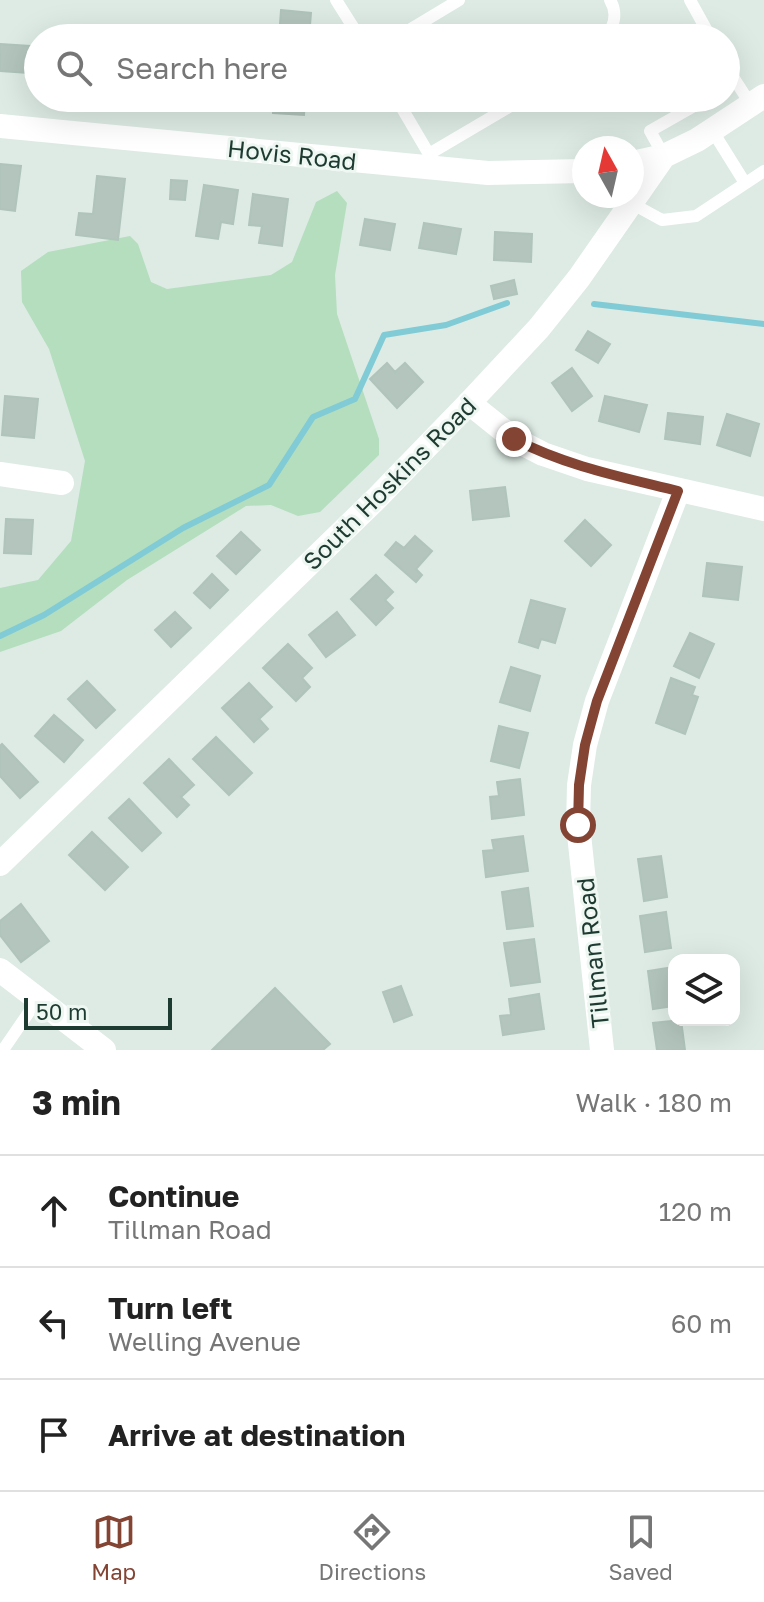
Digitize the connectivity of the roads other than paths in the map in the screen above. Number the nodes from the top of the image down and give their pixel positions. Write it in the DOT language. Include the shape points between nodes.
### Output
graph roads {
  1 [pos="336,0"];
  2 [pos="459,0"];
  3 [pos="610,0"];
  4 [pos="690,0"];
  5 [pos="351,24"];
  6 [pos="419,24"];
  7 [pos="613,24"];
  8 [pos="703,24"];
  9 [pos="740,90"];
  10 [pos="758,101"];
  11 [pos="404,112"];
  12 [pos="504,112"];
  13 [pos="683,112"];
  14 [pos="0,126"];
  15 [pos="712,130"];
  16 [pos="664,156"];
  17 [pos="644,160"];
  18 [pos="433,162"];
  19 [pos="572,171"];
  20 [pos="764,171"];
  21 [pos="745,183"];
  22 [pos="644,184"];
  23 [pos="628,208"];
  24 [pos="640,208"];
  25 [pos="469,403"];
  26 [pos="0,474"];
  27 [pos="62,483"];
  28 [pos="678,491"];
  29 [pos="764,509"];
  30 [pos="0,864"];
  31 [pos="0,970"];
  32 [pos="38,999"];
  33 [pos="3,1050"];
  34 [pos="104,1050"];
  35 [pos="602,1050"];
  1 -- 5 [label="lane"];
  2 -- 6 [label="lane"];
  3 -- 7 [label="lane"];
  4 -- 8 [label="lane"];
  9 -- 10 [label="lane"];
  10 -- 15 [label="street, South Hoskins Road"];
  11 -- 18 [label="lane"];
  12 -- 18 [label="lane"];
  13 -- 16 [label="lane" via="650,131"];
  14 -- 18 [label="street, Hovis Road"];
  15 -- 16 [label="street, South Hoskins Road"];
  15 -- 21 [label="lane"];
  16 -- 17 [label="street"];
  16 -- 22 [label="street, South Hoskins Road"];
  18 -- 19 [label="street, Hovis Road" via="488,173"];
  20 -- 21 [label="lane"];
  21 -- 24 [label="lane" via="696,216 662,220"];
  23 -- 25 [label="street, South Hoskins Road" via="539,328"];
  25 -- 28 [label="street" via="514,439 543,454"];
  25 -- 30 [label="street, South Hoskins Road"];
  26 -- 27 [label="street"];
  28 -- 29 [label="street"];
  28 -- 35 [label="street, Tillman Road" via="597,701 579,785 578,825"];
  31 -- 32 [label="street"];
  32 -- 33 [label="lane"];
  32 -- 34 [label="street"];
}
